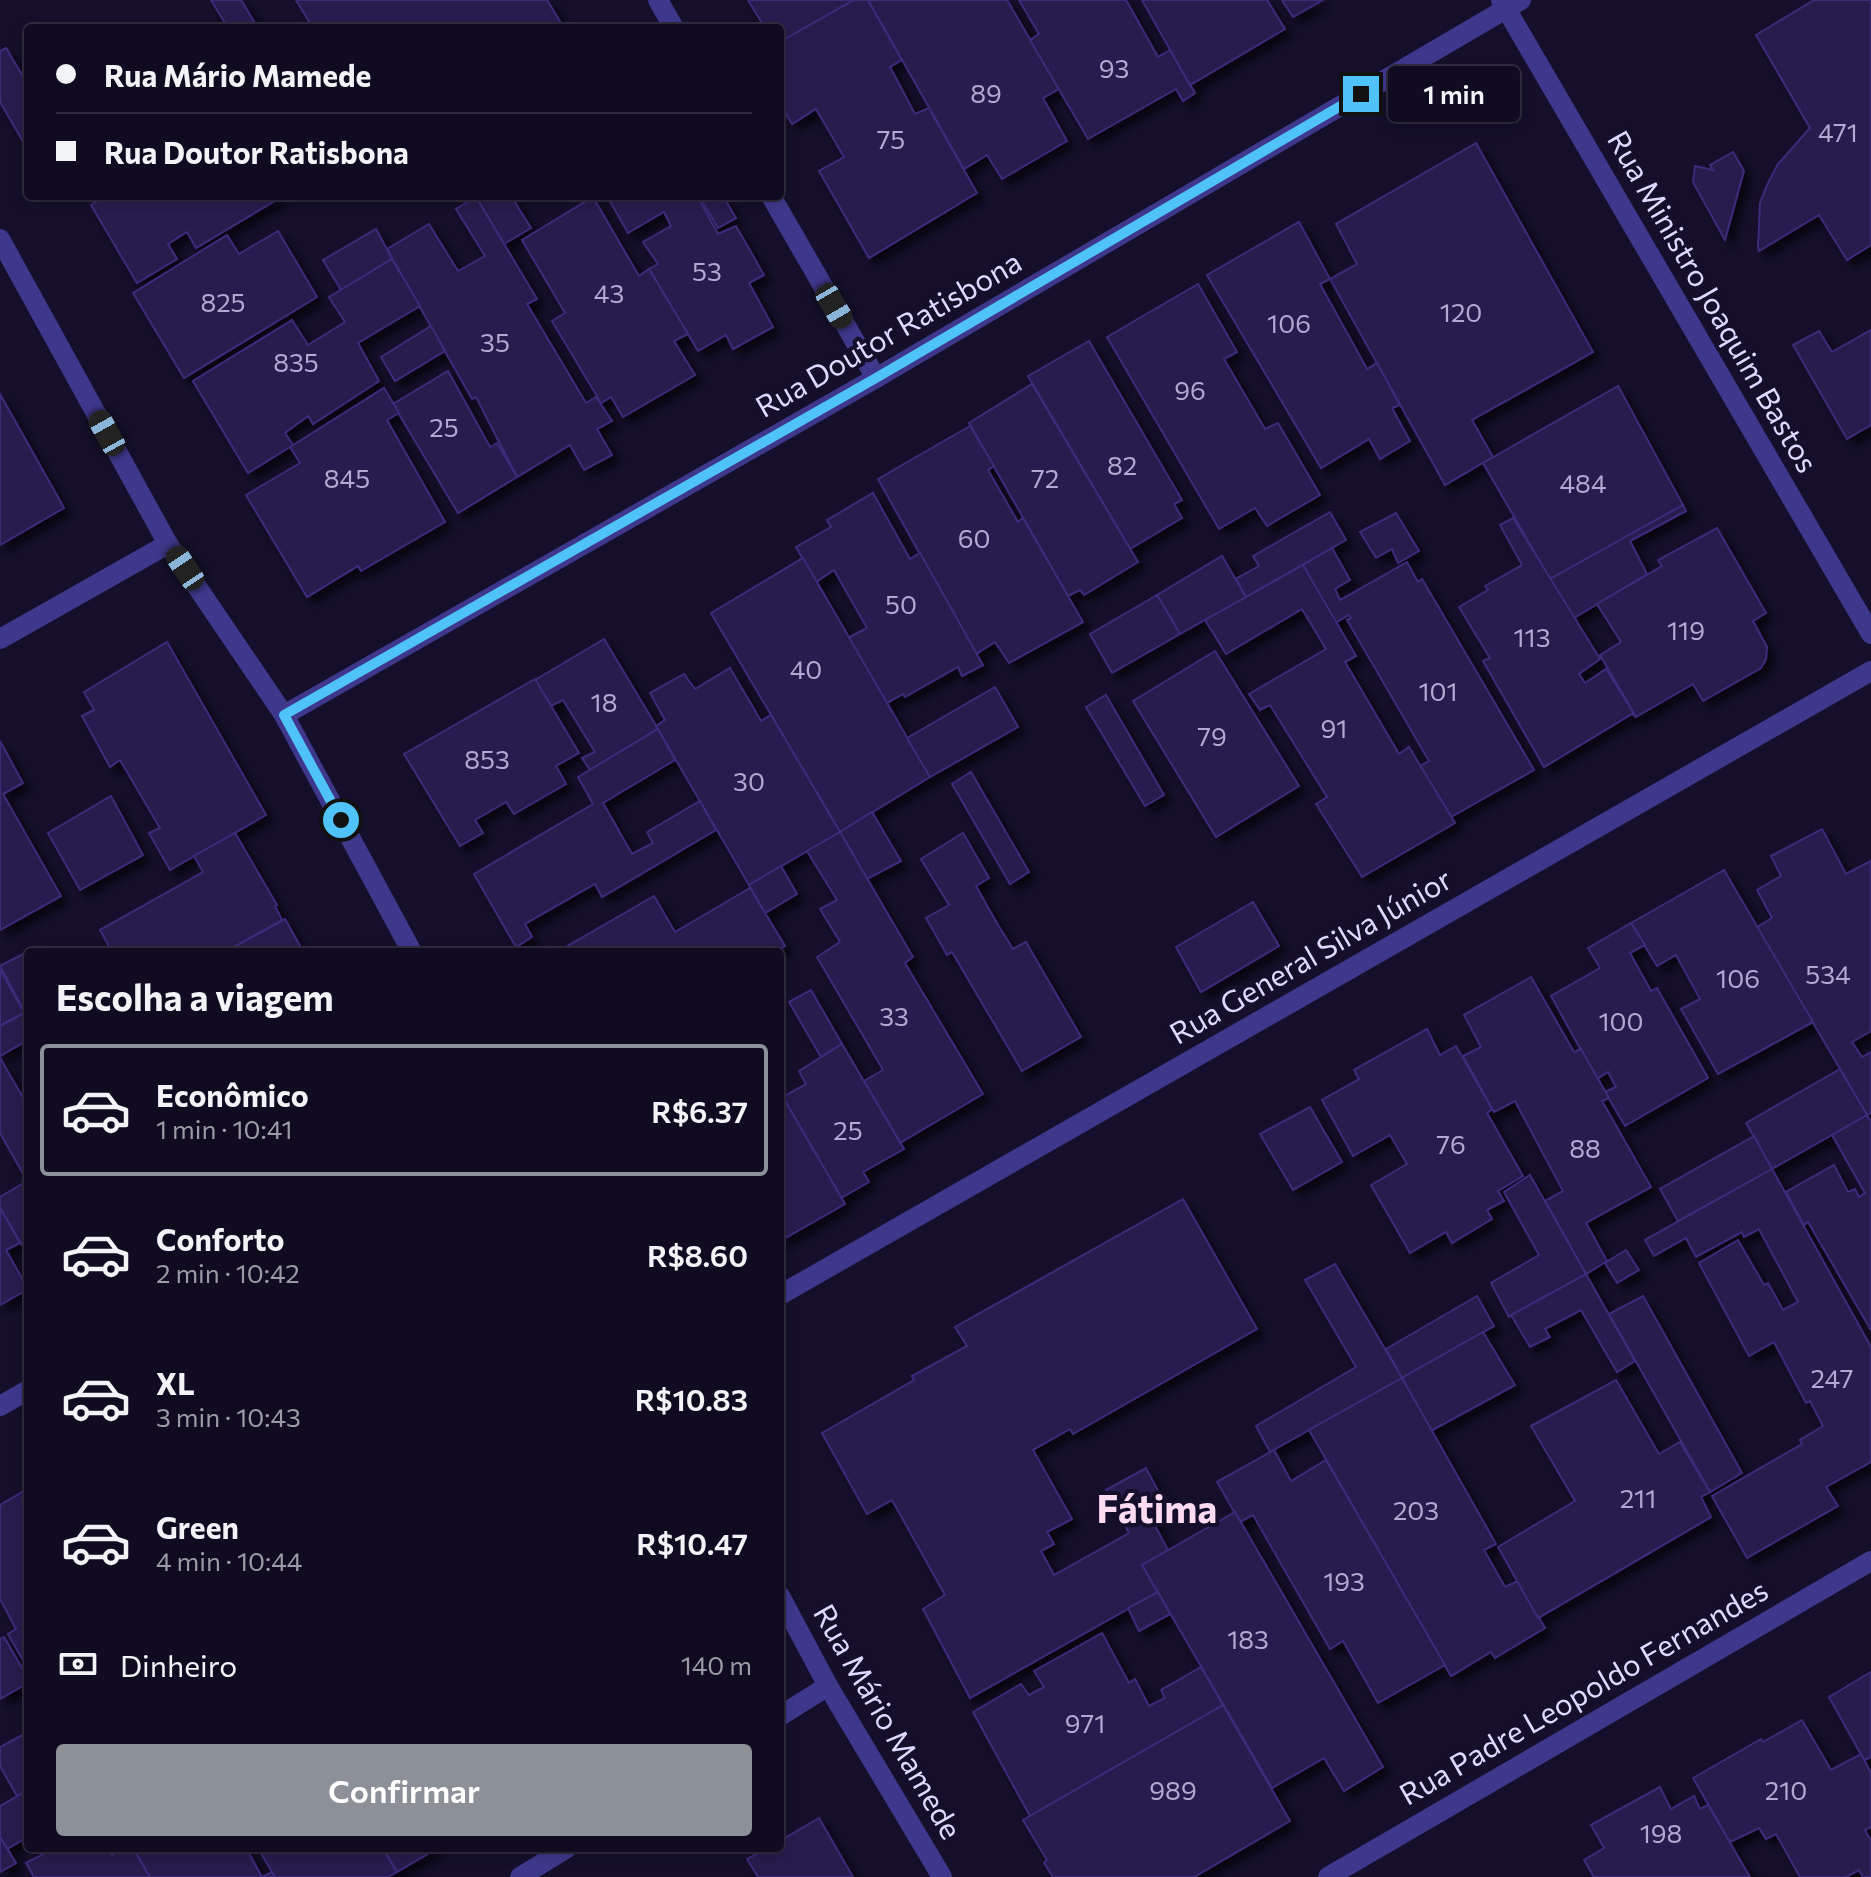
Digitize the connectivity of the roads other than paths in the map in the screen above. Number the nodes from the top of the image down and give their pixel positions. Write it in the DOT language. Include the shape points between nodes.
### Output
graph roads {
  1 [pos="658,0"];
  2 [pos="1509,3"];
  3 [pos="672,24"];
  4 [pos="773,200"];
  5 [pos="0,239"];
  6 [pos="876,378"];
  7 [pos="168,544"];
  8 [pos="1871,634"];
  9 [pos="0,639"];
  10 [pos="1871,671"];
  11 [pos="284,715"];
  12 [pos="410,948"];
  13 [pos="784,1293"];
  14 [pos="24,1392"];
  15 [pos="0,1406"];
  16 [pos="1871,1561"];
  17 [pos="784,1604"];
  18 [pos="828,1686"];
  19 [pos="784,1714"];
  20 [pos="561,1852"];
  21 [pos="520,1877"];
  22 [pos="942,1877"];
  23 [pos="1328,1877"];
  1 -- 3 [label="street"];
  2 -- 6 [label="street, Rua Doutor Ratisbona"];
  2 -- 8 [label="street, Rua Ministro Joaquim Bastos"];
  4 -- 6 [label="street"];
  5 -- 7 [label="street"];
  6 -- 11 [label="street, Rua Doutor Ratisbona"];
  7 -- 9 [label="street"];
  7 -- 11 [label="street"];
  10 -- 13 [label="street, Rua General Silva Júnior"];
  11 -- 12 [label="street"];
  14 -- 15 [label="street"];
  16 -- 23 [label="street, Rua Padre Leopoldo Fernandes"];
  17 -- 18 [label="street, Rua Mário Mamede"];
  18 -- 19 [label="street"];
  18 -- 22 [label="street, Rua Mário Mamede"];
  20 -- 21 [label="street"];
}
